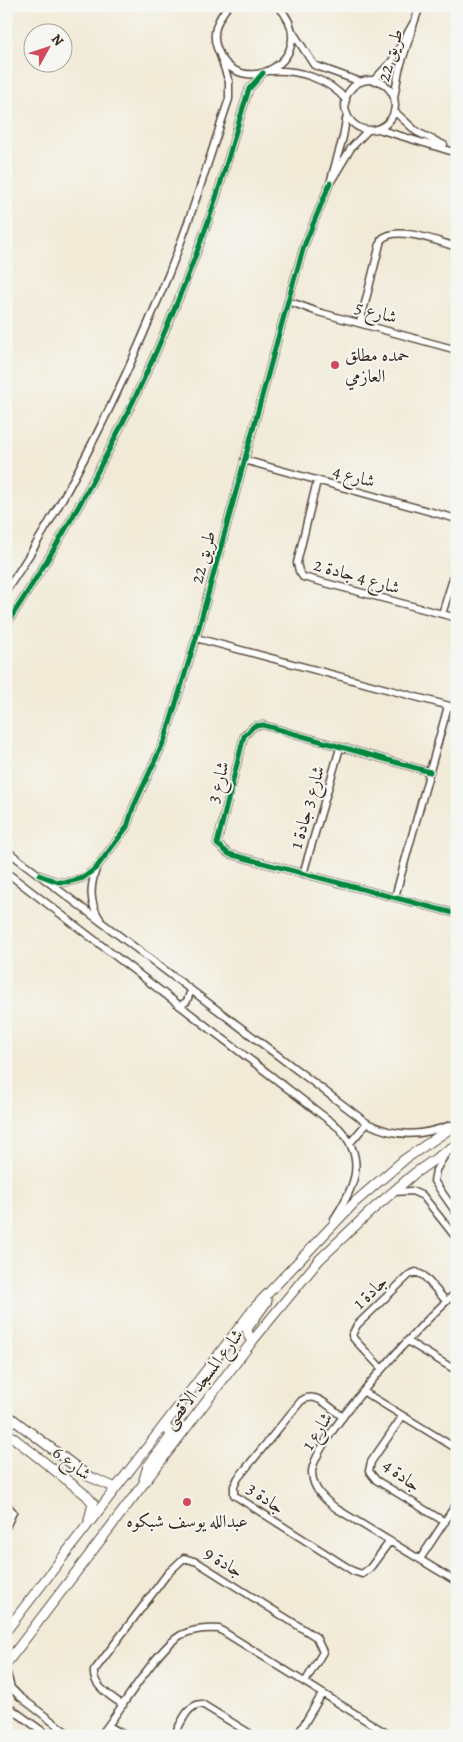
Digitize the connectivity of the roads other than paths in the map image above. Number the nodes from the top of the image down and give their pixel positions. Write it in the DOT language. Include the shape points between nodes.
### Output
graph roads {
  1 [pos="228,6"];
  2 [pos="278,6"];
  3 [pos="282,6"];
  4 [pos="420,6"];
  5 [pos="285,14"];
  6 [pos="415,20"];
  7 [pos="292,29"];
  8 [pos="220,55"];
  9 [pos="326,71"];
  10 [pos="266,72"];
  11 [pos="373,81"];
  12 [pos="320,82"];
  13 [pos="361,82"];
  14 [pos="394,98"];
  15 [pos="346,100"];
  16 [pos="394,111"];
  17 [pos="347,114"];
  18 [pos="378,129"];
  19 [pos="368,130"];
  20 [pos="457,153"];
  21 [pos="330,183"];
  22 [pos="457,247"];
  23 [pos="288,301"];
  24 [pos="360,323"];
  25 [pos="457,350"];
  26 [pos="244,460"];
  27 [pos="317,481"];
  28 [pos="457,519"];
  29 [pos="457,566"];
  30 [pos="6,591"];
  31 [pos="442,614"];
  32 [pos="457,618"];
  33 [pos="6,625"];
  34 [pos="196,638"];
  35 [pos="448,706"];
  36 [pos="457,708"];
  37 [pos="340,748"];
  38 [pos="430,772"];
  39 [pos="6,850"];
  40 [pos="96,868"];
  41 [pos="6,872"];
  42 [pos="303,874"];
  43 [pos="39,875"];
  44 [pos="395,897"];
  45 [pos="457,914"];
  46 [pos="105,925"];
  47 [pos="191,990"];
  48 [pos="180,1006"];
  49 [pos="367,1123"];
  50 [pos="457,1124"];
  51 [pos="350,1143"];
  52 [pos="457,1144"];
  53 [pos="448,1150"];
  54 [pos="394,1192"];
  55 [pos="457,1214"];
  56 [pos="329,1227"];
  57 [pos="457,1239"];
  58 [pos="457,1292"];
  59 [pos="268,1293"];
  60 [pos="446,1300"];
  61 [pos="254,1339"];
  62 [pos="407,1341"];
  63 [pos="382,1368"];
  64 [pos="457,1371"];
  65 [pos="364,1392"];
  66 [pos="6,1414"];
  67 [pos="343,1417"];
  68 [pos="402,1417"];
  69 [pos="162,1428"];
  70 [pos="6,1432"];
  71 [pos="457,1450"];
  72 [pos="77,1468"];
  73 [pos="68,1480"];
  74 [pos="141,1487"];
  75 [pos="116,1488"];
  76 [pos="457,1503"];
  77 [pos="6,1504"];
  78 [pos="445,1522"];
  79 [pos="6,1527"];
  80 [pos="84,1531"];
  81 [pos="390,1541"];
  82 [pos="420,1559"];
  83 [pos="457,1582"];
  84 [pos="6,1632"];
  85 [pos="6,1664"];
  86 [pos="6,1670"];
  87 [pos="305,1682"];
  88 [pos="322,1694"];
  89 [pos="6,1705"];
  90 [pos="123,1705"];
  91 [pos="108,1726"];
  92 [pos="387,1735"];
  93 [pos="48,1736"];
  94 [pos="71,1736"];
  95 [pos="100,1736"];
  96 [pos="126,1736"];
  97 [pos="174,1736"];
  98 [pos="254,1736"];
  99 [pos="297,1736"];
  1 -- 8 [label="street" via="215,29"];
  2 -- 5 [label="street"];
  3 -- 5 [label="street"];
  4 -- 6 [label="street, طريق 22"];
  5 -- 7 [label="street"];
  6 -- 11 [label="street, طريق 22" via="392,61"];
  6 -- 14 [label="street, طريق 22"];
  7 -- 9 [label="street" via="314,65"];
  7 -- 10 [label="street" via="292,43 287,55 278,66"];
  8 -- 10 [label="street" via="228,66 240,72 254,75"];
  8 -- 30 [label="street" via="229,82 229,98 168,278 117,394 73,483"];
  9 -- 12 [label="street"];
  9 -- 13 [label="street"];
  10 -- 12 [label="street" via="290,70"];
  10 -- 33 [label="street" via="252,82 249,89 206,228 136,400 79,510"];
  11 -- 13 [label="street"];
  11 -- 14 [label="street" via="386,86"];
  12 -- 15 [label="street"];
  13 -- 15 [label="street" via="351,89"];
  14 -- 16 [label="street"];
  15 -- 17 [label="street"];
  16 -- 18 [label="street" via="388,122"];
  16 -- 20 [label="street" via="417,132"];
  17 -- 19 [label="street" via="355,125"];
  17 -- 21 [label="street, طريق 22"];
  18 -- 19 [label="street"];
  18 -- 20 [label="street"];
  19 -- 21 [label="street, طريق 22" via="351,148"];
  21 -- 23 [label="street, طريق 22" via="304,246"];
  22 -- 24 [label="street" via="418,236 386,235 381,240"];
  23 -- 24 [label="street, شارع 5"];
  23 -- 26 [label="street, طريق 22"];
  24 -- 25 [label="street, شارع 5"];
  26 -- 27 [label="street, شارع 4"];
  26 -- 34 [label="street, طريق 22"];
  27 -- 28 [label="street, شارع 4"];
  27 -- 31 [label="street, شارع 4 جادة 2" via="297,563 303,577"];
  29 -- 31 [label="street"];
  31 -- 32 [label="street, شارع 4 جادة 2"];
  34 -- 35 [label="street"];
  34 -- 40 [label="street, طريق 22" via="154,765 127,827"];
  35 -- 36 [label="street"];
  35 -- 38 [label="street"];
  37 -- 38 [label="street, شارع 3"];
  37 -- 42 [label="street, شارع 3 جادة 1"];
  37 -- 42 [label="street, شارع 3" via="263,725 254,726 244,736 217,844 229,854"];
  38 -- 44 [label="street"];
  39 -- 43 [label="street"];
  40 -- 43 [label="street, طريق 22" via="83,878 68,882"];
  40 -- 46 [label="street, طريق 22" via="91,899 95,912"];
  41 -- 48 [label="street"];
  42 -- 44 [label="street, شارع 3"];
  43 -- 46 [label="street"];
  44 -- 45 [label="street, شارع 3"];
  46 -- 47 [label="street"];
  47 -- 48 [label="street" via="186,1002"];
  47 -- 49 [label="street"];
  48 -- 51 [label="street" via="339,1128"];
  49 -- 50 [label="street" via="385,1131 414,1135"];
  49 -- 51 [label="street"];
  50 -- 56 [label="main road, شارع المسجد الاقصى" via="406,1159"];
  51 -- 56 [label="street" via="356,1160 354,1186"];
  52 -- 53 [label="main road, شارع المسجد الاقصى"];
  53 -- 54 [label="main road, شارع المسجد الاقصى"];
  53 -- 55 [label="street" via="436,1170 434,1181"];
  54 -- 57 [label="street" via="412,1191 423,1196"];
  54 -- 61 [label="main road, شارع المسجد الاقصى" via="319,1260"];
  56 -- 59 [label="main road, شارع المسجد الاقصى"];
  58 -- 60 [label="street, شارع 1"];
  59 -- 61 [label="main road" via="267,1302 247,1329 249,1337"];
  59 -- 69 [label="main road, شارع المسجد الاقصى"];
  60 -- 62 [label="street, شارع 1"];
  60 -- 63 [label="street, جادة 1" via="424,1276 416,1272 356,1325 352,1335 354,1339"];
  61 -- 74 [label="main road, شارع المسجد الاقصى"];
  62 -- 63 [label="street, شارع 1"];
  62 -- 64 [label="street"];
  63 -- 65 [label="street, شارع 1"];
  65 -- 67 [label="street, شارع 1"];
  65 -- 68 [label="street"];
  66 -- 72 [label="main road, شارع 6"];
  67 -- 81 [label="street, شارع 1" via="315,1456 314,1484 337,1509"];
  67 -- 81 [label="street, جادة 3" via="314,1396 307,1396 238,1478 234,1495 362,1574"];
  68 -- 71 [label="street"];
  68 -- 78 [label="street, جادة 4" via="371,1462 369,1471 376,1480"];
  69 -- 74 [label="main road" via="168,1429 171,1436 148,1466"];
  69 -- 75 [label="main road, شارع المسجد الاقصى"];
  70 -- 73 [label="main road, شارع 6"];
  72 -- 73 [label="main road"];
  72 -- 75 [label="main road, شارع 6" via="98,1482"];
  73 -- 80 [label="main road, شارع 6" via="93,1503"];
  74 -- 85 [label="main road, شارع المسجد الاقصى"];
  75 -- 80 [label="main road, شارع المسجد الاقصى"];
  76 -- 78 [label="street"];
  77 -- 79 [label="street" via="13,1512"];
  78 -- 82 [label="street"];
  80 -- 84 [label="main road, شارع المسجد الاقصى"];
  81 -- 82 [label="street, شارع 1"];
  82 -- 83 [label="street, شارع 1"];
  86 -- 94 [label="street" via="18,1696"];
  87 -- 88 [label="street"];
  87 -- 90 [label="street" via="219,1629 203,1627 180,1636 164,1650"];
  87 -- 90 [label="street, جادة 9" via="323,1652 316,1637 197,1562 184,1558 168,1573 94,1671 97,1684"];
  88 -- 92 [label="street"];
  88 -- 99 [label="street"];
  89 -- 93 [label="street"];
  90 -- 91 [label="street"];
  91 -- 95 [label="street"];
  91 -- 96 [label="street"];
  97 -- 98 [label="street" via="191,1708 202,1704"];
}
